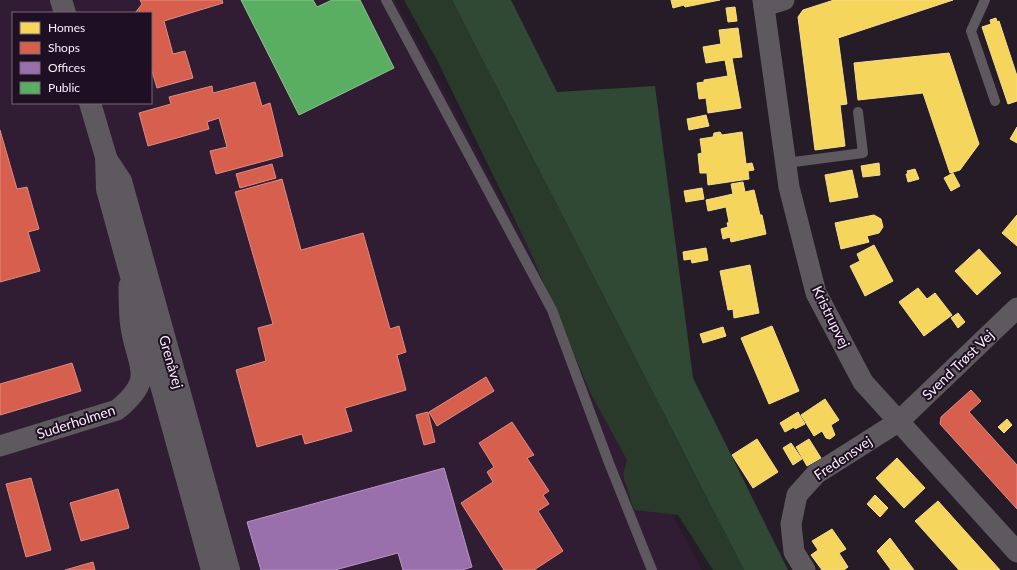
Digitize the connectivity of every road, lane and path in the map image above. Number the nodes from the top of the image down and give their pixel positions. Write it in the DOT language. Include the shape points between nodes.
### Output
graph roads {
  1 [pos="386,0"];
  2 [pos="784,0"];
  3 [pos="985,0"];
  4 [pos="763,3"];
  5 [pos="995,101"];
  6 [pos="90,104"];
  7 [pos="858,112"];
  8 [pos="106,157"];
  9 [pos="786,163"];
  10 [pos="127,264"];
  11 [pos="1017,308"];
  12 [pos="898,422"];
  13 [pos="0,446"];
  14 [pos="1017,552"];
  15 [pos="212,570"];
  16 [pos="230,570"];
  17 [pos="652,570"];
  18 [pos="805,570"];
  1 -- 17 [label="lane" via="552,310"];
  2 -- 4 [label="street"];
  3 -- 5 [label="lane" via="970,31"];
  4 -- 9 [label="street, Kristrupvej"];
  6 -- 8 [label="street, Grenåvej"];
  7 -- 9 [label="lane" via="863,153"];
  8 -- 10 [label="street, Grenåvej" via="107,189"];
  8 -- 16 [label="street, Grenåvej" via="121,181"];
  9 -- 12 [label="street, Kristrupvej" via="789,187 816,293 863,382"];
  10 -- 13 [label="street, Suderholmen" via="131,327 142,371 141,382 136,391 117,410"];
  10 -- 15 [label="street, Grenåvej"];
  11 -- 12 [label="street, Svend Trøst Vej"];
  12 -- 14 [label="street, Kristrupvej"];
  12 -- 18 [label="street, Fredensvej" via="816,474 797,495 791,524 794,552"];
}
